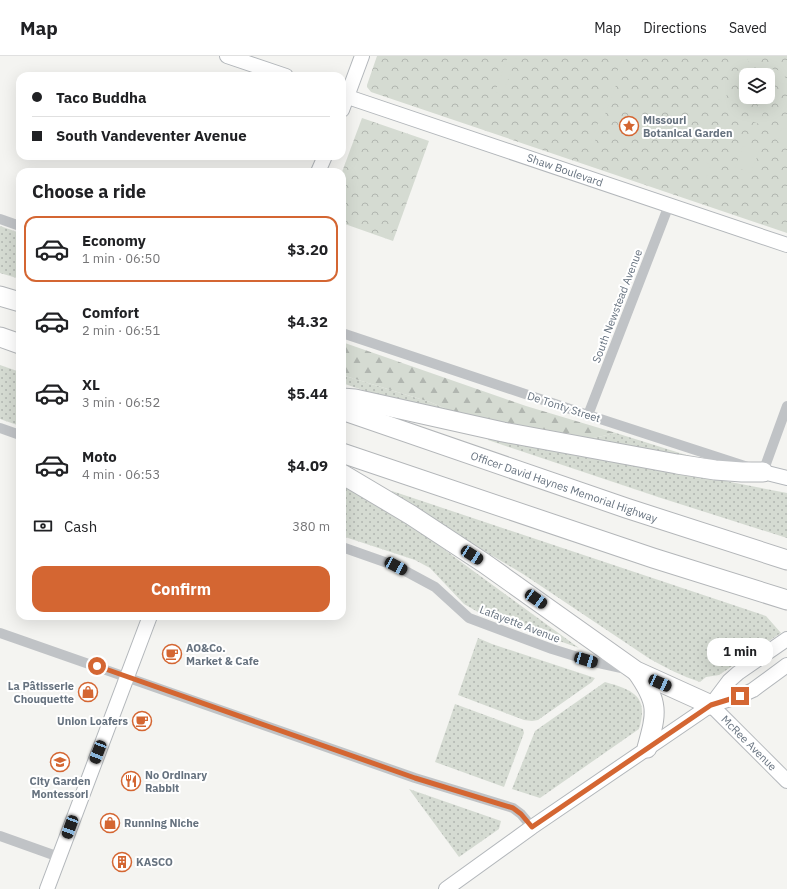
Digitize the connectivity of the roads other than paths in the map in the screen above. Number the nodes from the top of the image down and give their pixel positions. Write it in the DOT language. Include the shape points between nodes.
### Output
graph roads {
  1 [pos="227,56"];
  2 [pos="362,56"];
  3 [pos="274,72"];
  4 [pos="346,91"];
  5 [pos="346,96"];
  6 [pos="669,205"];
  7 [pos="0,219"];
  8 [pos="16,225"];
  9 [pos="787,245"];
  10 [pos="0,296"];
  11 [pos="16,301"];
  12 [pos="346,334"];
  13 [pos="0,337"];
  14 [pos="16,343"];
  15 [pos="346,398"];
  16 [pos="787,406"];
  17 [pos="346,411"];
  18 [pos="588,415"];
  19 [pos="0,428"];
  20 [pos="16,434"];
  21 [pos="346,454"];
  22 [pos="763,472"];
  23 [pos="346,476"];
  24 [pos="787,478"];
  25 [pos="346,548"];
  26 [pos="787,560"];
  27 [pos="786,600"];
  28 [pos="148,620"];
  29 [pos="0,633"];
  30 [pos="787,639"];
  31 [pos="787,665"];
  32 [pos="636,671"];
  33 [pos="126,677"];
  34 [pos="711,705"];
  35 [pos="647,748"];
  36 [pos="787,781"];
  37 [pos="532,827"];
  38 [pos="0,836"];
  39 [pos="59,857"];
  40 [pos="47,889"];
  41 [pos="446,889"];
  1 -- 3 [label="street"];
  2 -- 4 [label="street"];
  5 -- 6 [label="street, Shaw Boulevard"];
  6 -- 9 [label="street, Shaw Boulevard"];
  6 -- 18 [label="street, South Newstead Avenue"];
  7 -- 8 [label="street"];
  10 -- 11 [label="highway"];
  12 -- 18 [label="street, De Tonty Street"];
  13 -- 14 [label="highway"];
  15 -- 22 [label="highway" via="503,432 677,464 715,470"];
  16 -- 22 [label="street"];
  17 -- 26 [label="highway, Officer David Haynes Memorial Highway" via="641,513"];
  18 -- 22 [label="street, De Tonty Street"];
  19 -- 20 [label="street"];
  21 -- 27 [label="highway"];
  22 -- 24 [label="street, De Tonty Street"];
  23 -- 32 [label="highway" via="484,563"];
  25 -- 32 [label="street, Lafayette Avenue" via="396,566 435,587 469,618 571,655"];
  28 -- 33 [label="street"];
  29 -- 33 [label="street"];
  30 -- 34 [label="street" via="738,673"];
  31 -- 34 [label="street" via="753,690"];
  32 -- 34 [label="highway"];
  32 -- 35 [label="highway" via="650,692 654,705 654,718"];
  33 -- 37 [label="street" via="415,778 513,808"];
  33 -- 39 [label="street"];
  34 -- 35 [label="street"];
  34 -- 36 [label="street, McRee Avenue"];
  35 -- 37 [label="street"];
  37 -- 41 [label="street"];
  38 -- 39 [label="street"];
  39 -- 40 [label="street"];
}
